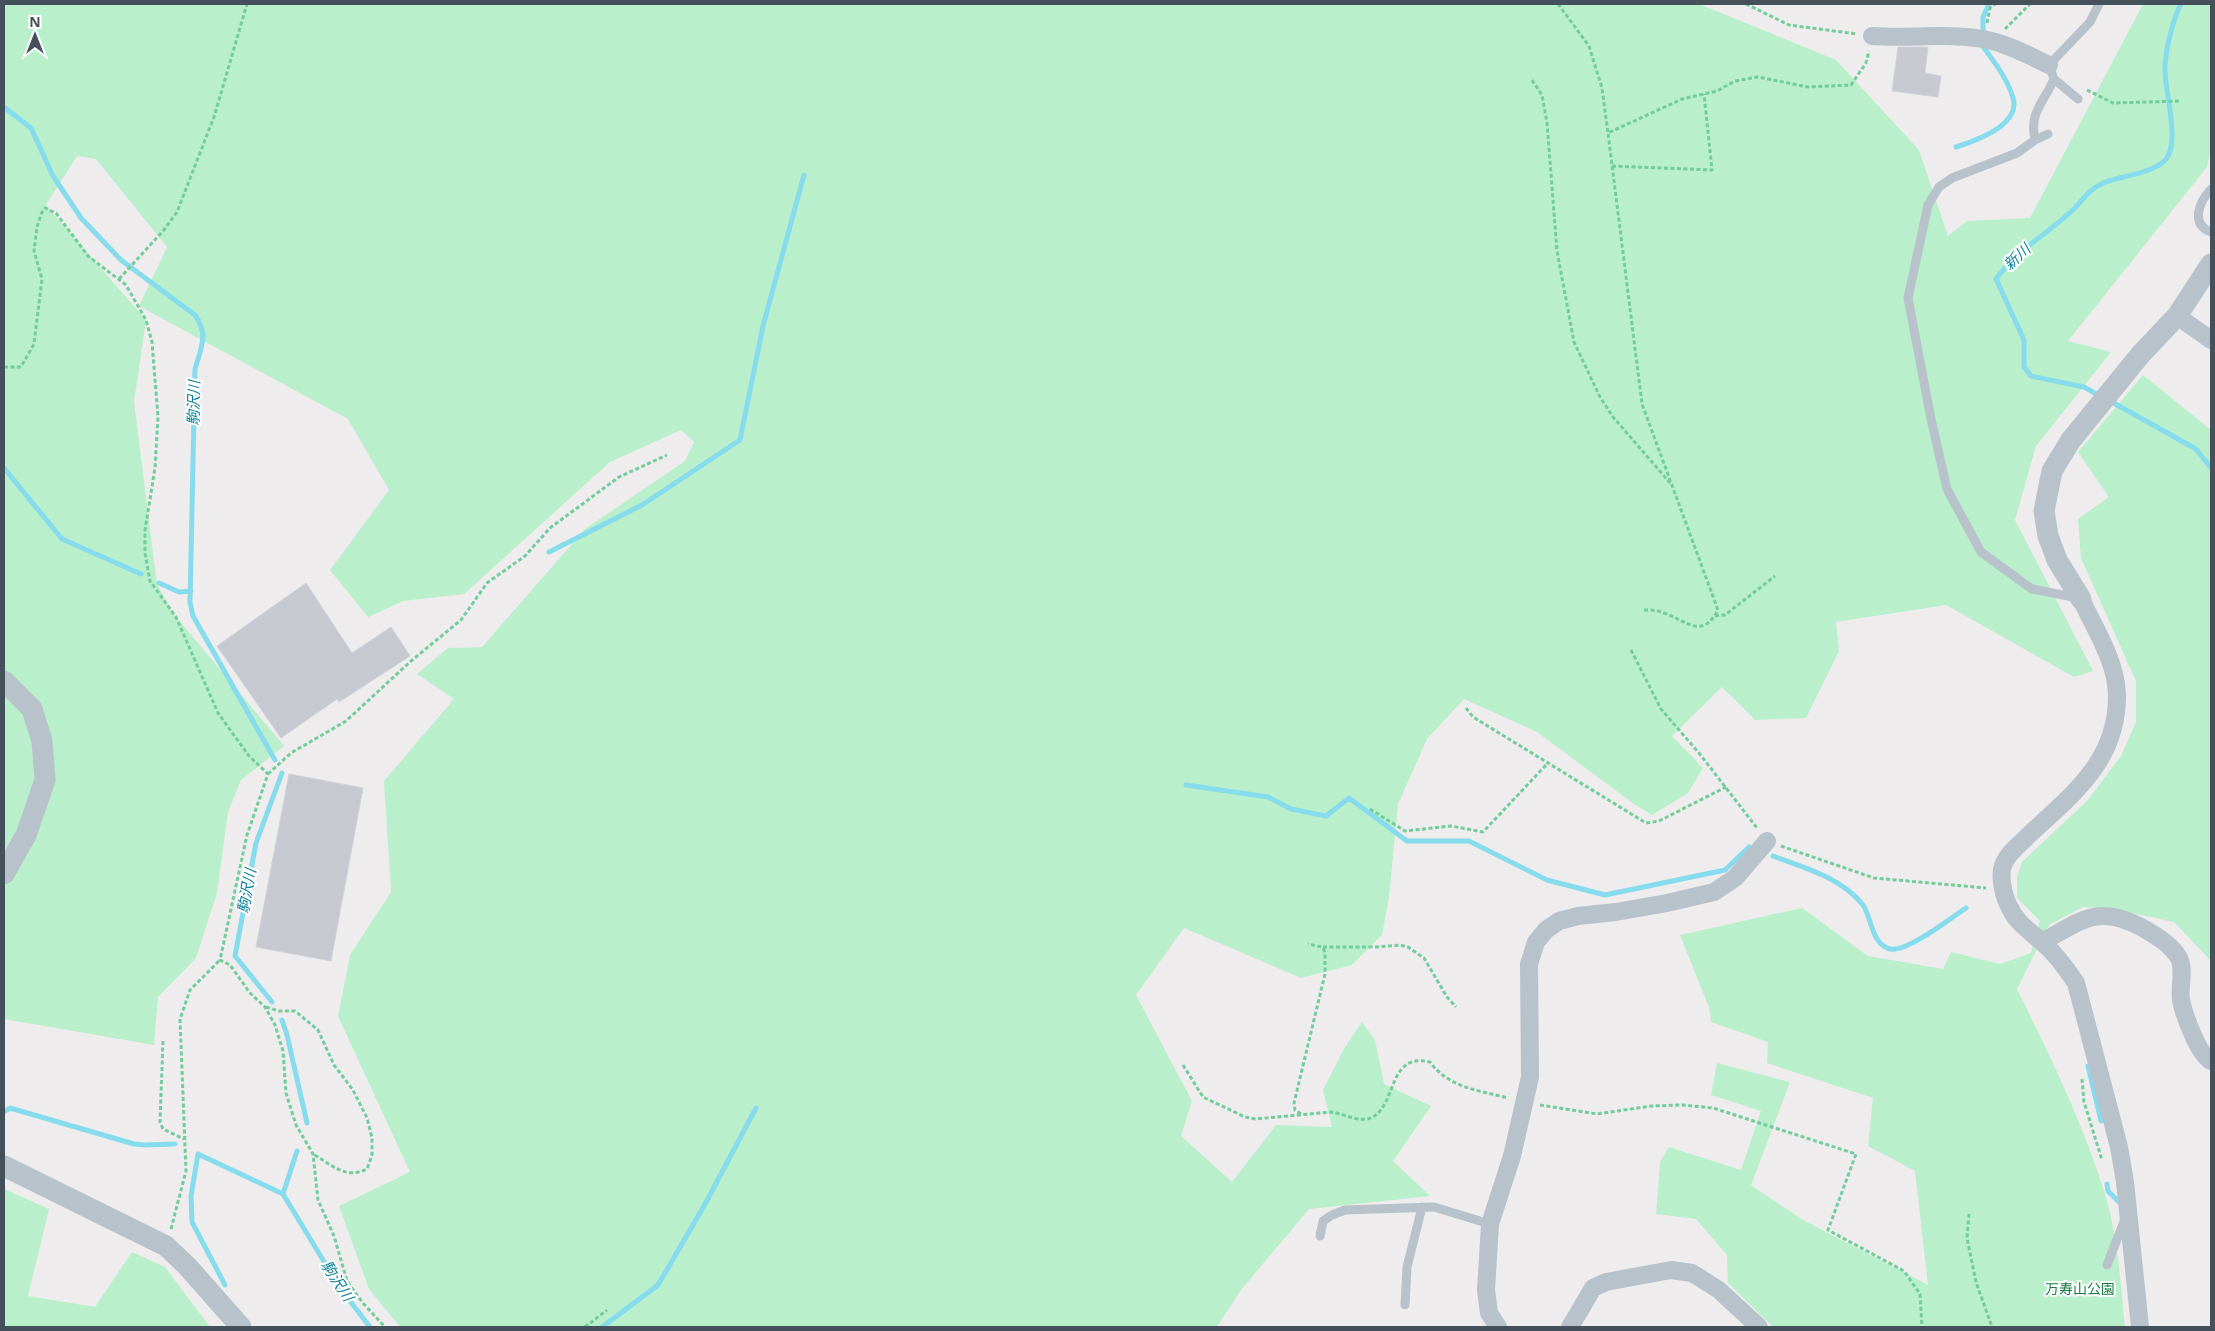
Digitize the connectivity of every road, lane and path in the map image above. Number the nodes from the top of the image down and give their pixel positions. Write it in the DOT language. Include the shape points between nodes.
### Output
graph roads {
  1 [pos="247,4"];
  2 [pos="1558,4"];
  3 [pos="1746,4"];
  4 [pos="2030,4"];
  5 [pos="2099,4"];
  6 [pos="1872,36"];
  7 [pos="1993,42"];
  8 [pos="2052,72"];
  9 [pos="1532,80"];
  10 [pos="2087,89"];
  11 [pos="1704,94"];
  12 [pos="2078,99"];
  13 [pos="2181,100"];
  14 [pos="1608,133"];
  15 [pos="2048,134"];
  16 [pos="2036,140"];
  17 [pos="1612,166"];
  18 [pos="2211,189"];
  19 [pos="2211,232"];
  20 [pos="2211,264"];
  21 [pos="119,279"];
  22 [pos="2177,316"];
  23 [pos="2211,340"];
  24 [pos="4,367"];
  25 [pos="667,455"];
  26 [pos="1673,486"];
  27 [pos="1775,576"];
  28 [pos="2081,599"];
  29 [pos="1644,610"];
  30 [pos="1715,616"];
  31 [pos="1631,650"];
  32 [pos="4,681"];
  33 [pos="1466,708"];
  34 [pos="1547,764"];
  35 [pos="268,774"];
  36 [pos="1726,787"];
  37 [pos="1370,809"];
  38 [pos="1767,841"];
  39 [pos="4,874"];
  40 [pos="2003,890"];
  41 [pos="2042,942"];
  42 [pos="1308,944"];
  43 [pos="1322,948"];
  44 [pos="220,960"];
  45 [pos="265,1007"];
  46 [pos="1456,1008"];
  47 [pos="163,1041"];
  48 [pos="2211,1061"];
  49 [pos="1183,1065"];
  50 [pos="1525,1102"];
  51 [pos="1302,1115"];
  52 [pos="184,1139"];
  53 [pos="313,1154"];
  54 [pos="4,1166"];
  55 [pos="1422,1207"];
  56 [pos="2128,1212"];
  57 [pos="1969,1214"];
  58 [pos="1490,1224"];
  59 [pos="1320,1236"];
  60 [pos="166,1246"];
  61 [pos="2107,1265"];
  62 [pos="1405,1305"];
  63 [pos="607,1310"];
  64 [pos="241,1327"];
  65 [pos="385,1327"];
  66 [pos="585,1327"];
  67 [pos="1498,1327"];
  68 [pos="1570,1327"];
  69 [pos="1758,1327"];
  70 [pos="1922,1327"];
  71 [pos="1992,1327"];
  72 [pos="2140,1327"];
  1 -- 21 [label="path" via="214,117 177,212"];
  2 -- 14 [label="path" via="1589,46 1602,88"];
  3 -- 6 [label="path" via="1788,25"];
  4 -- 7 [label="path"];
  5 -- 8 [label="lane" via="2090,22"];
  6 -- 7 [label="street" via="1952,36"];
  6 -- 11 [label="path" via="1866,63 1852,85 1808,87 1758,77 1735,81"];
  7 -- 8 [label="street" via="2014,48"];
  8 -- 12 [label="lane"];
  8 -- 16 [label="lane" via="2034,114"];
  9 -- 26 [label="path" via="1542,95 1547,123 1557,251 1574,342 1613,417"];
  10 -- 13 [label="path" via="2113,103"];
  11 -- 14 [label="path" via="1682,99"];
  11 -- 17 [label="path" via="1712,170"];
  14 -- 17 [label="path"];
  15 -- 16 [label="lane"];
  16 -- 28 [label="lane" via="2017,154 1952,178 1939,187 1928,205 1908,298 1947,489 1981,552 2032,589"];
  17 -- 26 [label="path" via="1642,404"];
  18 -- 19 [label="lane" via="2199,206 2198,218 2205,230"];
  20 -- 22 [label="street"];
  21 -- 24 [label="path" via="88,256 56,213 45,208 37,228 34,251 42,279 34,344 21,367"];
  21 -- 35 [label="path" via="126,285 146,320 152,342 158,417 155,468 145,530 150,581 176,617 218,713 249,756"];
  22 -- 23 [label="street"];
  22 -- 28 [label="street" via="2141,354 2071,440 2052,471 2044,511 2048,536 2057,560"];
  25 -- 35 [label="path" via="619,477 550,528 526,556 487,583 461,620 346,721 291,753"];
  26 -- 30 [label="path" via="1714,596 1718,610"];
  27 -- 30 [label="path" via="1725,615"];
  28 -- 40 [label="street" via="2112,667 2117,693 2115,726 2104,756 2076,792 2012,851 2002,869"];
  29 -- 30 [label="path" via="1663,612 1693,626 1705,626"];
  31 -- 36 [label="path" via="1661,709"];
  32 -- 39 [label="street" via="32,709 42,741 45,780 26,835"];
  33 -- 34 [label="path" via="1473,717"];
  34 -- 36 [label="path" via="1646,824 1659,821"];
  34 -- 37 [label="path" via="1483,832 1451,826 1405,831"];
  35 -- 44 [label="path" via="247,835"];
  36 -- 38 [label="path"];
  38 -- 40 [label="path" via="1874,878"];
  38 -- 50 [label="street" via="1735,878 1714,892 1659,905 1578,916 1546,930 1536,942 1529,964 1530,1077"];
  40 -- 41 [label="street" via="2017,920"];
  41 -- 48 [label="street" via="2086,918 2104,915 2124,918 2171,947 2180,960 2181,1000 2195,1039 2205,1058"];
  41 -- 56 [label="street" via="2062,961 2076,983 2119,1147"];
  42 -- 43 [label="path"];
  43 -- 46 [label="path" via="1408,947 1424,958"];
  43 -- 51 [label="path" via="1326,974 1294,1102 1295,1110"];
  44 -- 45 [label="path" via="230,965 250,993"];
  44 -- 52 [label="path" via="190,990 180,1019"];
  45 -- 53 [label="path" via="283,1051 286,1093 296,1125"];
  45 -- 53 [label="path" via="295,1011 318,1030 334,1064 353,1090 367,1118 372,1138 372,1156 367,1169 357,1174 343,1172"];
  47 -- 52 [label="path" via="160,1122 163,1129"];
  49 -- 51 [label="path" via="1203,1097 1245,1117"];
  50 -- 51 [label="path" via="1452,1082 1437,1072 1430,1062 1421,1060 1400,1071 1381,1108 1373,1116 1362,1120 1339,1112"];
  50 -- 58 [label="street"];
  50 -- 70 [label="path" via="1597,1114 1651,1106 1713,1108 1856,1154 1828,1230 1904,1271 1920,1294"];
  52 -- 60 [label="path" via="186,1171"];
  53 -- 65 [label="path" via="318,1200 334,1236 348,1281"];
  54 -- 60 [label="street"];
  55 -- 58 [label="lane" via="1434,1207"];
  55 -- 59 [label="lane" via="1345,1210 1323,1221"];
  55 -- 62 [label="lane" via="1407,1267"];
  56 -- 61 [label="lane"];
  56 -- 72 [label="street"];
  57 -- 71 [label="path" via="1967,1238 1976,1282"];
  58 -- 67 [label="street" via="1486,1290 1489,1313"];
  60 -- 64 [label="street"];
  63 -- 66 [label="path"];
  68 -- 69 [label="street" via="1593,1288 1606,1282 1670,1270 1692,1273 1719,1290"];
}
